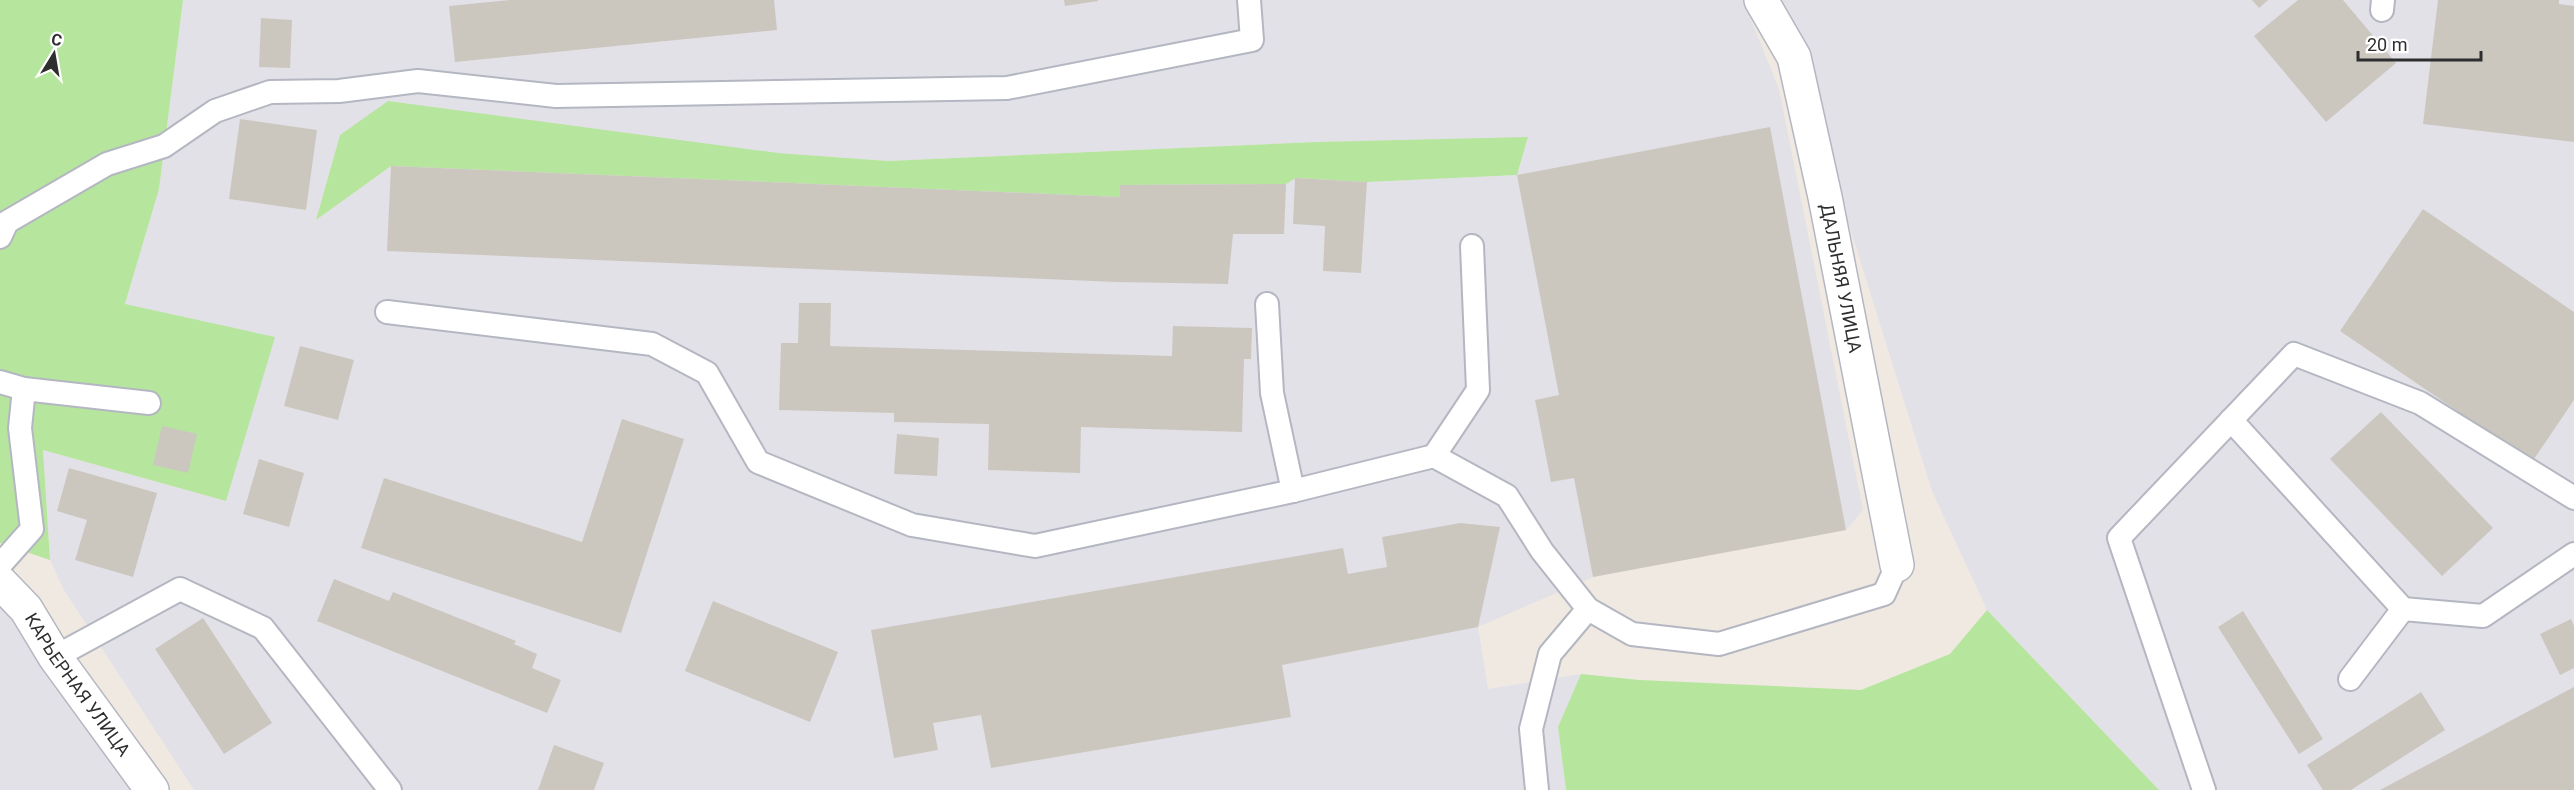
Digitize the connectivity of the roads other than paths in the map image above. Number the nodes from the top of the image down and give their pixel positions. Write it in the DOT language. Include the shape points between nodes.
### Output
graph roads {
  1 [pos="1249,0"];
  2 [pos="1761,0"];
  3 [pos="0,237"];
  4 [pos="1472,246"];
  5 [pos="1268,304"];
  6 [pos="387,312"];
  7 [pos="0,382"];
  8 [pos="24,389"];
  9 [pos="149,403"];
  10 [pos="2231,420"];
  11 [pos="1434,456"];
  12 [pos="1293,491"];
  13 [pos="2574,498"];
  14 [pos="2574,554"];
  15 [pos="0,565"];
  16 [pos="1897,565"];
  17 [pos="0,582"];
  18 [pos="1588,609"];
  19 [pos="2403,609"];
  20 [pos="55,657"];
  21 [pos="2350,679"];
  22 [pos="152,790"];
  23 [pos="390,790"];
  24 [pos="1537,790"];
  25 [pos="2204,790"];
  1 -- 3 [label="lane" via="1252,40 1007,88 556,96 418,81 339,91 270,92 215,111 164,146 107,164 7,222"];
  2 -- 16 [label="street, ДАЛЬНЯЯ УЛИЦА" via="1794,57"];
  4 -- 11 [label="lane" via="1478,390"];
  5 -- 12 [label="lane" via="1272,393"];
  6 -- 12 [label="lane" via="652,344 707,372 758,462 912,525 1035,546"];
  7 -- 8 [label="lane"];
  8 -- 9 [label="lane"];
  8 -- 15 [label="lane" via="20,428 32,529"];
  10 -- 13 [label="lane" via="2294,354 2420,403"];
  10 -- 19 [label="lane"];
  10 -- 25 [label="lane" via="2119,538"];
  11 -- 12 [label="lane"];
  11 -- 18 [label="lane" via="1507,496 1542,551"];
  14 -- 19 [label="lane" via="2483,616"];
  16 -- 18 [label="lane" via="1884,594 1719,644 1632,634"];
  17 -- 20 [label="street, КАРЬЕРНАЯ УЛИЦА" via="26,609"];
  18 -- 24 [label="lane" via="1550,654 1531,729"];
  19 -- 21 [label="lane"];
  20 -- 22 [label="street, КАРЬЕРНАЯ УЛИЦА"];
  20 -- 23 [label="lane" via="180,589 263,628"];
}
